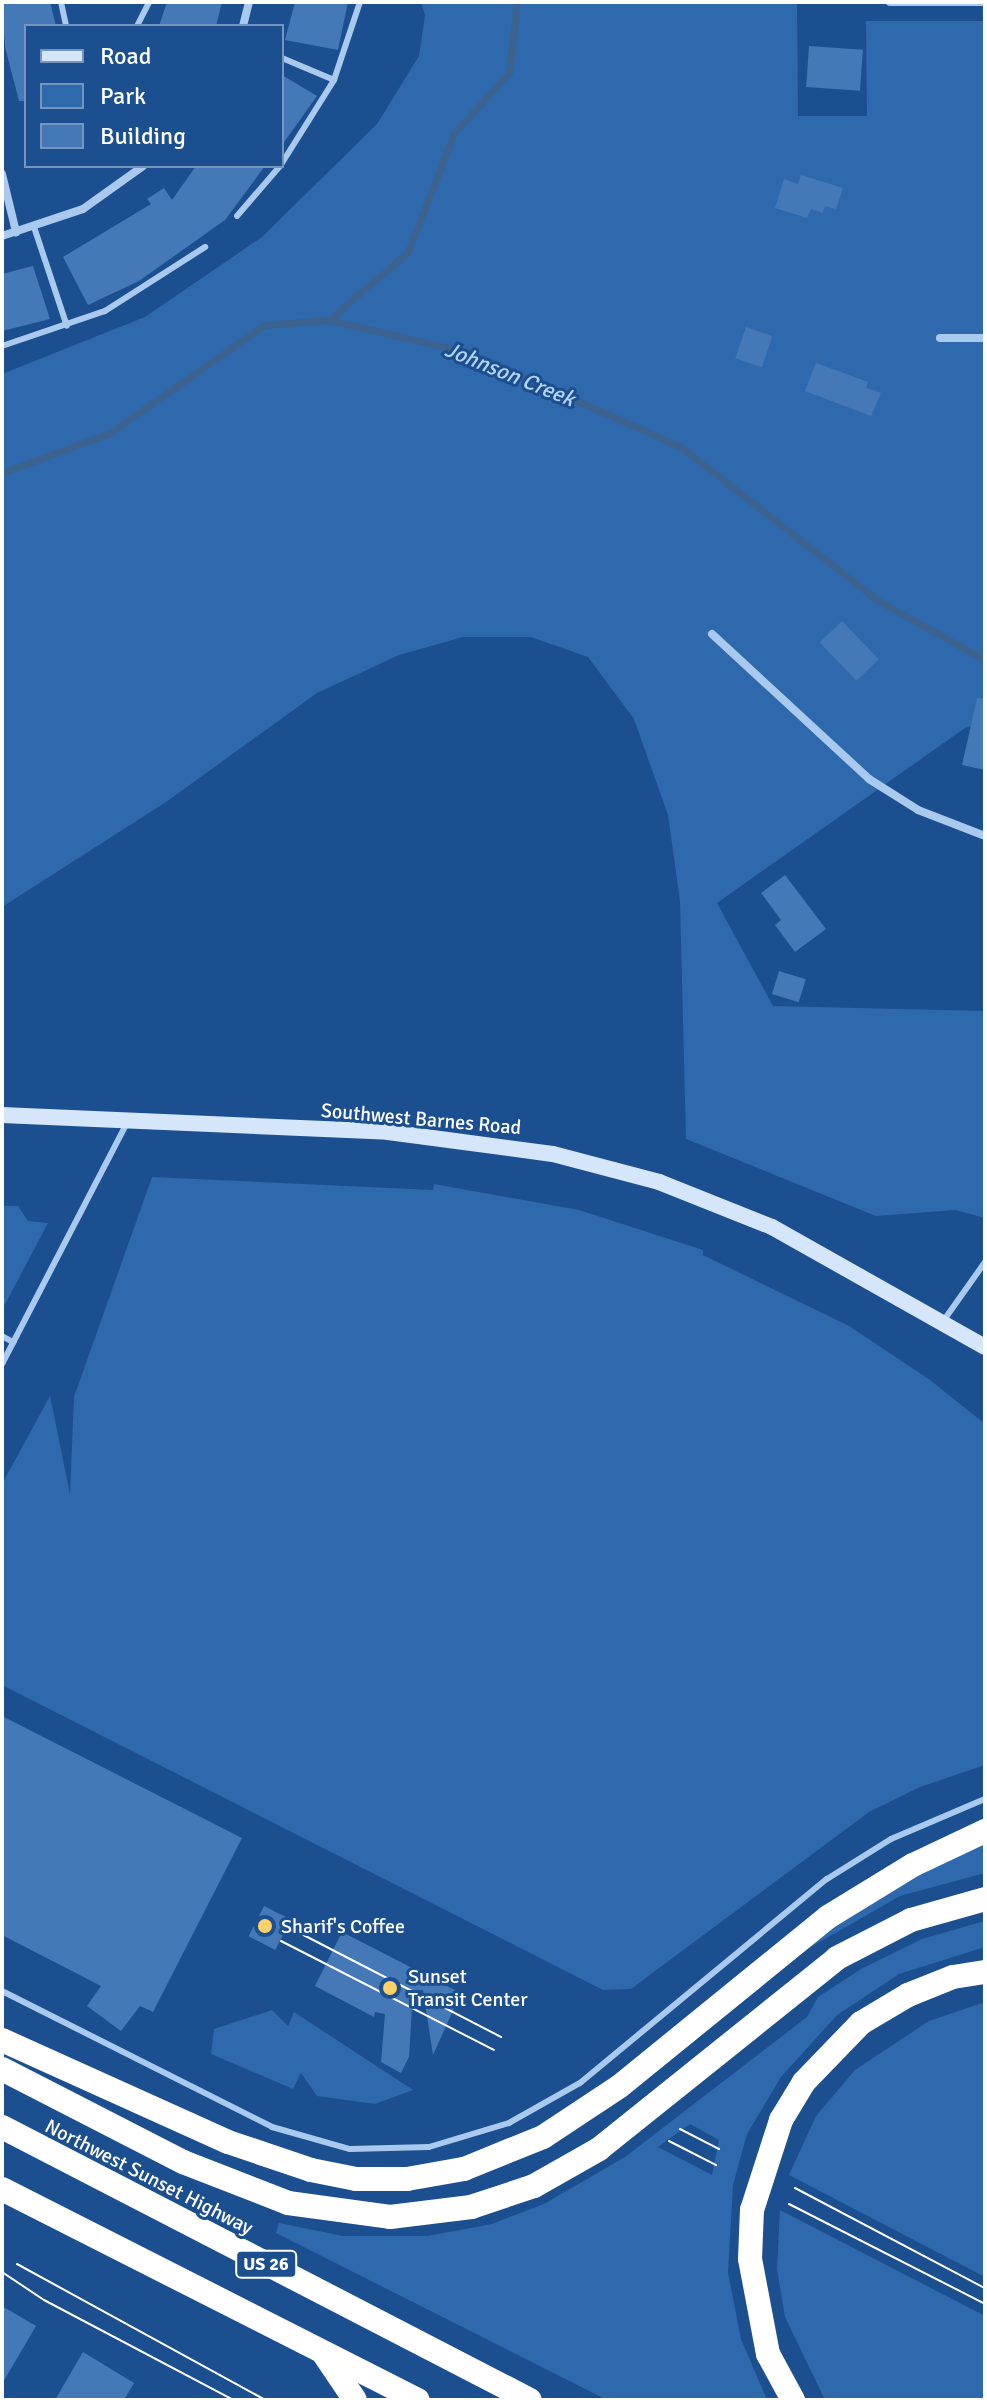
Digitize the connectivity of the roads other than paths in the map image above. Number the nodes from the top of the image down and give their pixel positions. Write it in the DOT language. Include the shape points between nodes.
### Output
graph roads {
  1 [pos="61,2"];
  2 [pos="149,2"];
  3 [pos="249,2"];
  4 [pos="360,2"];
  5 [pos="890,2"];
  6 [pos="985,2"];
  7 [pos="66,24"];
  8 [pos="138,24"];
  9 [pos="244,24"];
  10 [pos="284,59"];
  11 [pos="334,80"];
  12 [pos="284,159"];
  13 [pos="140,168"];
  14 [pos="278,168"];
  15 [pos="2,174"];
  16 [pos="237,216"];
  17 [pos="34,227"];
  18 [pos="16,232"];
  19 [pos="2,236"];
  20 [pos="205,247"];
  21 [pos="67,326"];
  22 [pos="940,338"];
  23 [pos="985,338"];
  24 [pos="2,346"];
  25 [pos="712,634"];
  26 [pos="985,836"];
  27 [pos="2,1115"];
  28 [pos="128,1121"];
  29 [pos="985,1262"];
  30 [pos="942,1323"];
  31 [pos="2,1336"];
  32 [pos="13,1342"];
  33 [pos="985,1347"];
  34 [pos="2,1364"];
  35 [pos="985,1799"];
  36 [pos="985,1831"];
  37 [pos="985,1899"];
  38 [pos="985,1972"];
  39 [pos="2,1991"];
  40 [pos="2,2040"];
  41 [pos="2,2069"];
  42 [pos="2,2127"];
  43 [pos="2,2189"];
  44 [pos="323,2352"];
  45 [pos="355,2400"];
  46 [pos="418,2400"];
  47 [pos="530,2400"];
  48 [pos="793,2400"];
  1 -- 7 [label="lane"];
  2 -- 8 [label="lane"];
  3 -- 9 [label="street"];
  4 -- 11 [label="lane"];
  5 -- 6 [label="street"];
  10 -- 11 [label="lane"];
  11 -- 12 [label="lane"];
  13 -- 17 [label="street" via="83,209"];
  14 -- 16 [label="lane"];
  15 -- 18 [label="street"];
  17 -- 18 [label="street"];
  17 -- 21 [label="lane"];
  18 -- 19 [label="street"];
  20 -- 21 [label="lane" via="144,290"];
  21 -- 24 [label="lane"];
  22 -- 23 [label="street"];
  25 -- 26 [label="street" via="869,779 930,816"];
  27 -- 28 [label="main road, Southwest Barnes Road"];
  28 -- 30 [label="main road, Southwest Barnes Road" via="388,1132 491,1143 604,1166 772,1227"];
  28 -- 32 [label="lane"];
  29 -- 30 [label="lane" via="972,1273"];
  30 -- 33 [label="main road, Southwest Barnes Road"];
  31 -- 32 [label="lane"];
  32 -- 34 [label="lane"];
  35 -- 39 [label="lane" via="891,1839 827,1879 580,2083 509,2123 429,2147 350,2149 272,2127"];
  36 -- 40 [label="highway" via="913,1865 828,1917 620,2086 543,2137 464,2169 407,2179 356,2179 311,2170 228,2142"];
  37 -- 41 [label="highway" via="911,1920 837,1958 599,2149 534,2186 471,2207 390,2217 288,2203 183,2162"];
  38 -- 48 [label="highway" via="953,1977 908,1995 861,2023 804,2082 781,2120 752,2210 750,2259 768,2354"];
  42 -- 47 [label="highway, Northwest Sunset Highway / US 26"];
  43 -- 44 [label="highway, US 26"];
  44 -- 45 [label="highway"];
  44 -- 46 [label="highway, US 26"];
}
